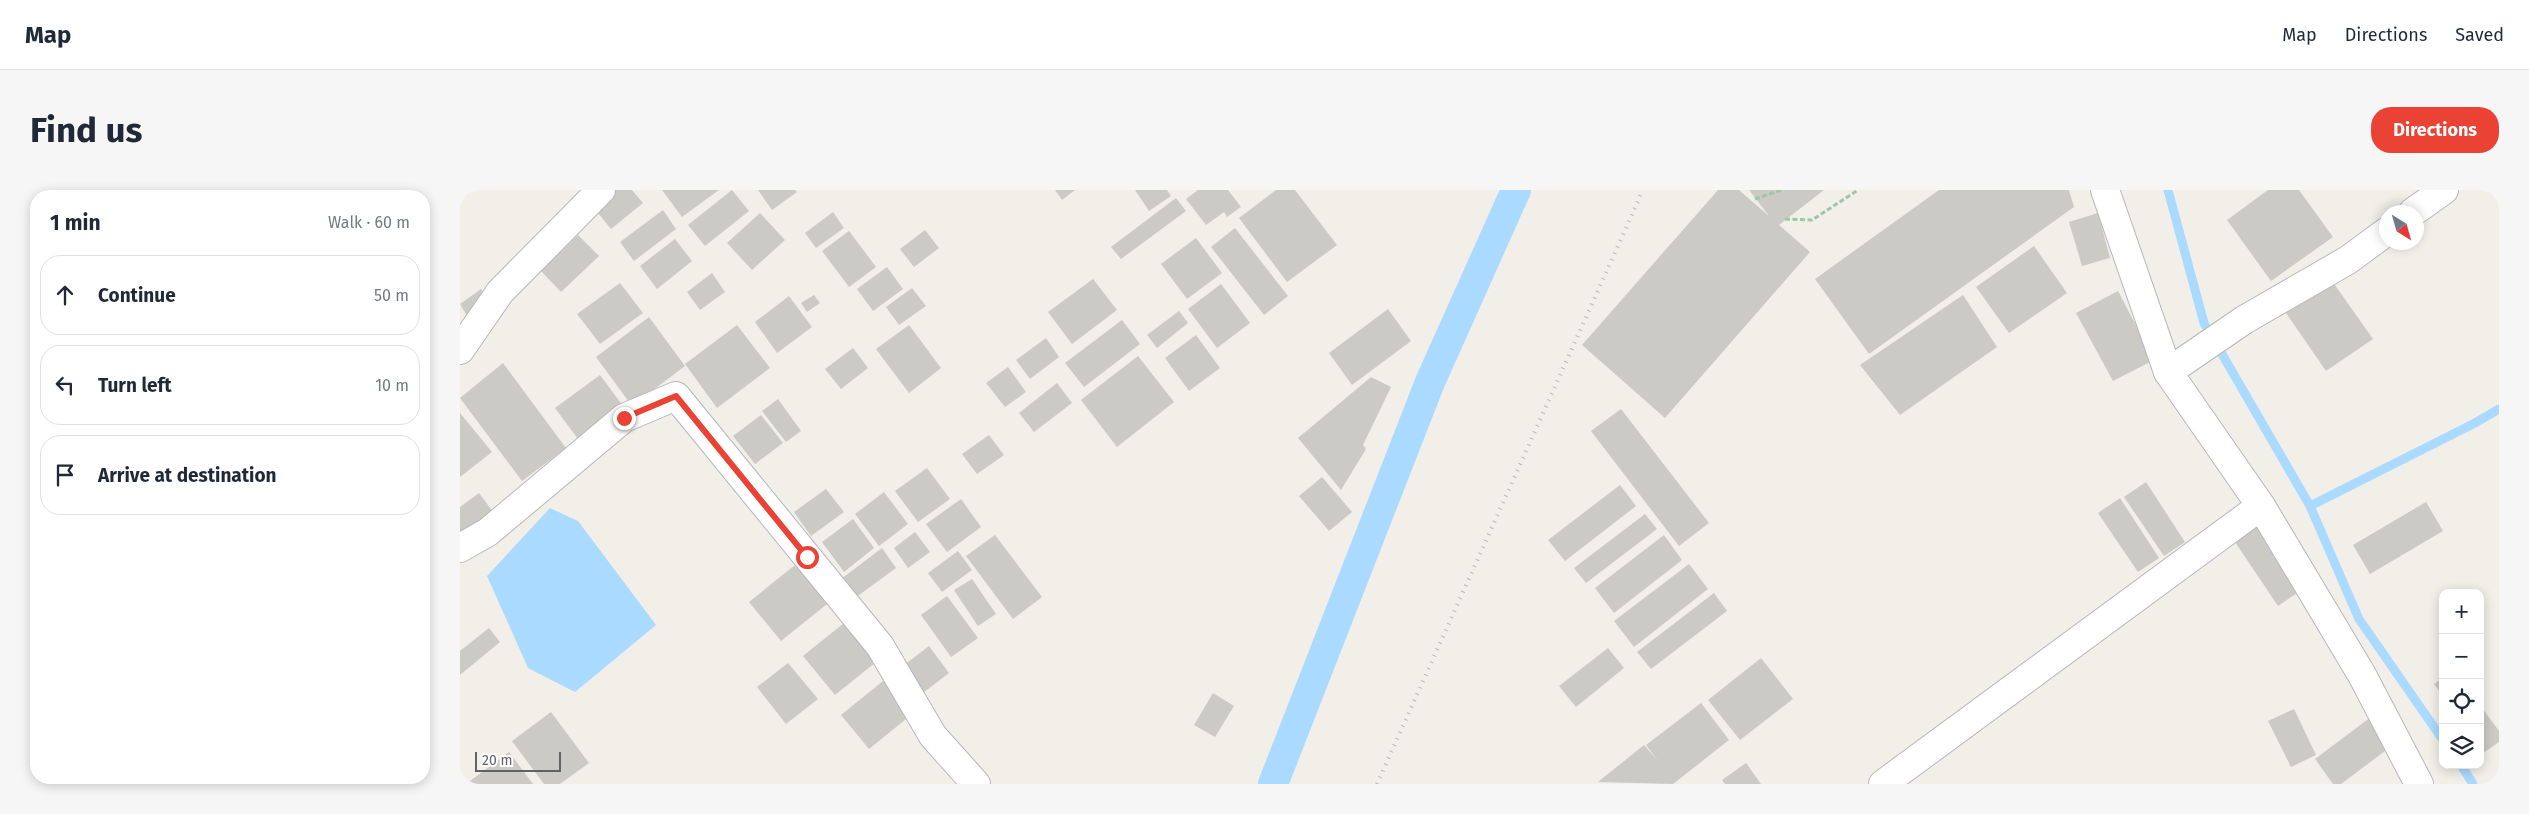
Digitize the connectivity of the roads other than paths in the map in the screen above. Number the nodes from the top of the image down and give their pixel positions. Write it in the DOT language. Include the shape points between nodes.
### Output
graph roads {
  1 [pos="601,190"];
  2 [pos="2105,190"];
  3 [pos="2444,190"];
  4 [pos="2424,205"];
  5 [pos="2379,237"];
  6 [pos="460,350"];
  7 [pos="2168,372"];
  8 [pos="2261,506"];
  9 [pos="460,548"];
  10 [pos="976,784"];
  11 [pos="1883,784"];
  12 [pos="2419,784"];
  1 -- 6 [label="street" via="500,292"];
  2 -- 7 [label="street"];
  3 -- 4 [label="street"];
  5 -- 7 [label="street" via="2348,260 2244,320"];
  7 -- 8 [label="street"];
  8 -- 11 [label="street"];
  8 -- 12 [label="street" via="2362,675"];
  9 -- 10 [label="street" via="488,532 624,418 676,396 880,646 933,736"];
}
